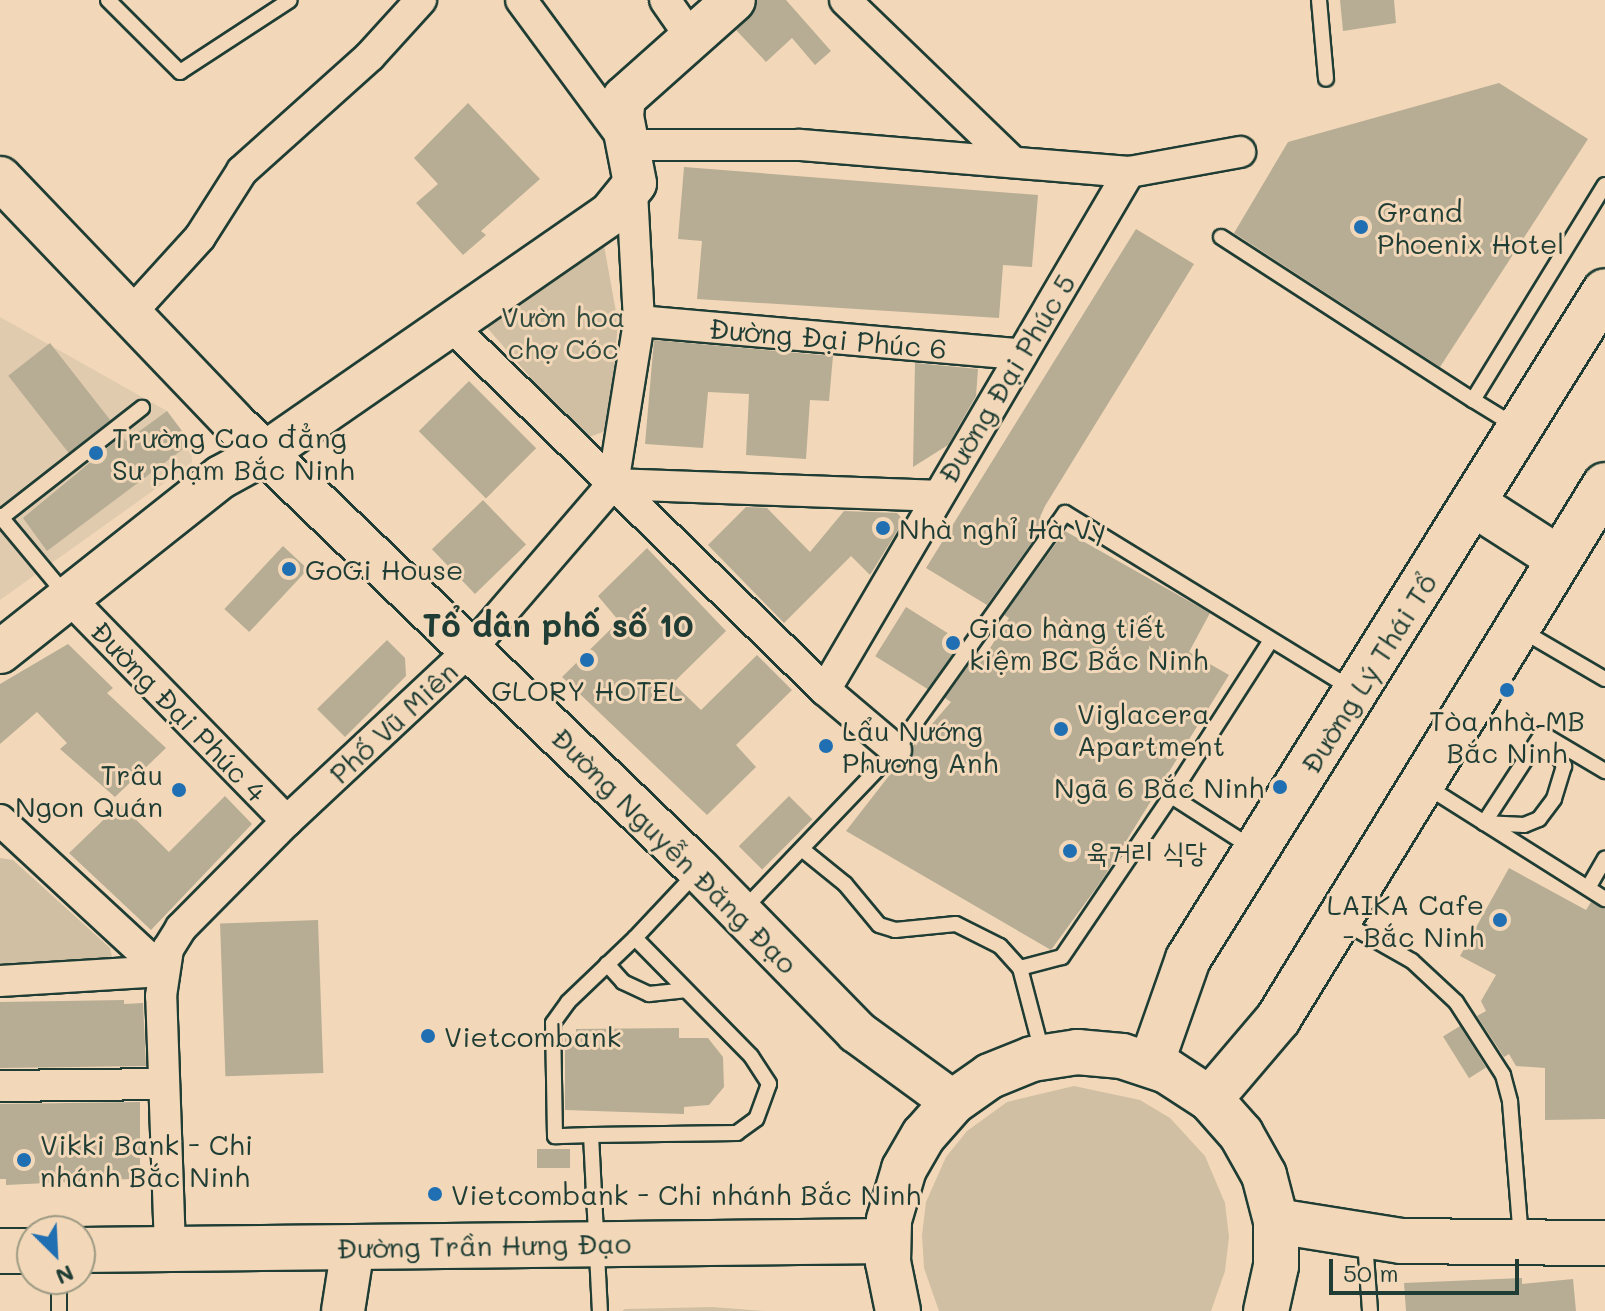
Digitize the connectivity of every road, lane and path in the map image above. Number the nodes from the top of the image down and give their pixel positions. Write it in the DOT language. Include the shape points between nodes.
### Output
graph roads {
  1 [pos="108,0"];
  2 [pos="290,0"];
  3 [pos="421,0"];
  4 [pos="521,0"];
  5 [pos="665,0"];
  6 [pos="734,0"];
  7 [pos="845,0"];
  8 [pos="1319,0"];
  9 [pos="690,36"];
  10 [pos="1326,79"];
  11 [pos="628,145"];
  12 [pos="1240,152"];
  13 [pos="1013,162"];
  14 [pos="1129,172"];
  15 [pos="0,178"];
  16 [pos="1605,185"];
  17 [pos="632,190"];
  18 [pos="1221,237"];
  19 [pos="1605,291"];
  20 [pos="130,314"];
  21 [pos="639,321"];
  22 [pos="449,324"];
  23 [pos="1018,354"];
  24 [pos="1473,400"];
  25 [pos="142,408"];
  26 [pos="1520,429"];
  27 [pos="265,453"];
  28 [pos="613,484"];
  29 [pos="1605,485"];
  30 [pos="934,496"];
  31 [pos="1474,504"];
  32 [pos="1,517"];
  33 [pos="1558,558"];
  34 [pos="71,600"];
  35 [pos="1517,628"];
  36 [pos="1271,640"];
  37 [pos="470,650"];
  38 [pos="0,652"];
  39 [pos="1605,679"];
  40 [pos="825,690"];
  41 [pos="1358,693"];
  42 [pos="1542,734"];
  43 [pos="896,750"];
  44 [pos="1605,771"];
  45 [pos="1420,782"];
  46 [pos="1171,796"];
  47 [pos="287,821"];
  48 [pos="1484,823"];
  49 [pos="3,828"];
  50 [pos="803,850"];
  51 [pos="1257,851"];
  52 [pos="1605,858"];
  53 [pos="699,870"];
  54 [pos="1588,888"];
  55 [pos="1605,899"];
  56 [pos="741,912"];
  57 [pos="1336,919"];
  58 [pos="635,938"];
  59 [pos="607,964"];
  60 [pos="1020,968"];
  61 [pos="163,971"];
  62 [pos="0,981"];
  63 [pos="685,990"];
  64 [pos="1044,1056"];
  65 [pos="1151,1064"];
  66 [pos="163,1084"];
  67 [pos="0,1086"];
  68 [pos="1210,1099"];
  69 [pos="953,1102"];
  70 [pos="591,1135"];
  71 [pos="1276,1221"];
  72 [pos="1365,1236"];
  73 [pos="888,1241"];
  74 [pos="596,1243"];
  75 [pos="1522,1243"];
  76 [pos="1605,1243"];
  77 [pos="353,1247"];
  78 [pos="170,1248"];
  79 [pos="96,1250"];
  80 [pos="343,1311"];
  81 [pos="600,1311"];
  82 [pos="898,1311"];
  83 [pos="1266,1311"];
  84 [pos="1370,1311"];
  1 -- 2 [label="lane" via="180,72"];
  3 -- 20 [label="street" via="370,56 242,171 200,237"];
  4 -- 11 [label="street"];
  5 -- 9 [label="street"];
  6 -- 9 [label="main road"];
  7 -- 13 [label="street"];
  8 -- 10 [label="lane"];
  9 -- 11 [label="main road" via="624,98"];
  11 -- 13 [label="street" via="798,145"];
  11 -- 17 [label="main road" via="635,169"];
  12 -- 14 [label="street"];
  13 -- 14 [label="street"];
  14 -- 23 [label="street, Đường Đại Phúc 5"];
  15 -- 20 [label="main road, Đường Nguyễn Đăng Đạo"];
  16 -- 24 [label="lane"];
  17 -- 21 [label="street"];
  17 -- 22 [label="main road" via="611,213"];
  18 -- 24 [label="lane"];
  19 -- 26 [label="main road, Đường Lý Thái Tổ"];
  20 -- 27 [label="main road, Đường Nguyễn Đăng Đạo"];
  21 -- 23 [label="street, Đường Đại Phúc 6"];
  21 -- 28 [label="street"];
  22 -- 27 [label="main road"];
  22 -- 28 [label="street"];
  23 -- 30 [label="street, Đường Đại Phúc 5"];
  24 -- 26 [label="lane"];
  25 -- 32 [label="lane"];
  26 -- 31 [label="main road, Đường Lý Thái Tổ"];
  27 -- 34 [label="main road" via="221,477"];
  27 -- 37 [label="main road, Đường Nguyễn Đăng Đạo"];
  28 -- 30 [label="street"];
  28 -- 37 [label="street, Phố Vũ Miên"];
  28 -- 40 [label="street"];
  29 -- 33 [label="main road"];
  30 -- 40 [label="street, Đường Đại Phúc 5"];
  31 -- 33 [label="main road"];
  31 -- 41 [label="main road, Đường Lý Thái Tổ"];
  32 -- 34 [label="lane"];
  33 -- 35 [label="main road"];
  34 -- 38 [label="main road"];
  34 -- 47 [label="street, Đường Đại Phúc 4"];
  35 -- 39 [label="lane"];
  35 -- 45 [label="main road"];
  36 -- 41 [label="lane"];
  36 -- 43 [label="lane" via="1065,513"];
  36 -- 46 [label="lane"];
  37 -- 47 [label="street, Phố Vũ Miên"];
  37 -- 53 [label="main road, Đường Nguyễn Đăng Đạo"];
  40 -- 43 [label="street"];
  41 -- 51 [label="main road, Đường Lý Thái Tổ"];
  42 -- 44 [label="lane"];
  42 -- 48 [label="lane"];
  42 -- 48 [label="lane" via="1564,766 1565,777 1554,799 1539,819 1524,825"];
  43 -- 50 [label="lane"];
  45 -- 48 [label="lane"];
  45 -- 57 [label="main road"];
  46 -- 51 [label="lane"];
  46 -- 60 [label="lane" via="1062,957"];
  47 -- 61 [label="street, Phố Vũ Miên" via="181,928"];
  48 -- 54 [label="lane"];
  49 -- 61 [label="street"];
  50 -- 56 [label="lane"];
  50 -- 60 [label="lane" via="845,884 879,925 895,930 956,924 1000,946"];
  51 -- 65 [label="main road, Đường Lý Thái Tổ" via="1182,970"];
  52 -- 54 [label="lane"];
  53 -- 56 [label="main road, Đường Nguyễn Đăng Đạo"];
  53 -- 58 [label="lane"];
  54 -- 55 [label="lane"];
  56 -- 69 [label="main road, Đường Nguyễn Đăng Đạo" via="866,1041"];
  57 -- 68 [label="main road" via="1278,1019"];
  57 -- 75 [label="lane" via="1412,961 1456,1002 1503,1075"];
  58 -- 59 [label="lane"];
  58 -- 63 [label="lane"];
  59 -- 63 [label="lane" via="623,982 649,994"];
  59 -- 70 [label="lane" via="553,1023 555,1136"];
  60 -- 64 [label="lane"];
  61 -- 62 [label="street"];
  61 -- 66 [label="street, Phố Vũ Miên"];
  63 -- 70 [label="lane" via="765,1074 769,1084 756,1119 728,1135"];
  64 -- 65 [label="main road" via="1092,1052"];
  64 -- 69 [label="main road" via="1003,1069"];
  65 -- 68 [label="main road"];
  66 -- 67 [label="street"];
  66 -- 78 [label="street, Phố Vũ Miên"];
  68 -- 71 [label="main road" via="1258,1161"];
  69 -- 73 [label="main road" via="909,1157 895,1194"];
  70 -- 74 [label="lane"];
  71 -- 72 [label="main road"];
  71 -- 83 [label="main road" via="1276,1266"];
  72 -- 75 [label="main road"];
  72 -- 84 [label="lane"];
  73 -- 74 [label="main road, Đường Trần Hưng Đạo"];
  73 -- 82 [label="main road"];
  74 -- 77 [label="main road, Đường Trần Hưng Đạo"];
  74 -- 81 [label="lane"];
  75 -- 76 [label="main road"];
  77 -- 78 [label="main road, Đường Trần Hưng Đạo"];
  77 -- 80 [label="main road"];
  78 -- 79 [label="main road, Đường Trần Hưng Đạo"];
}
